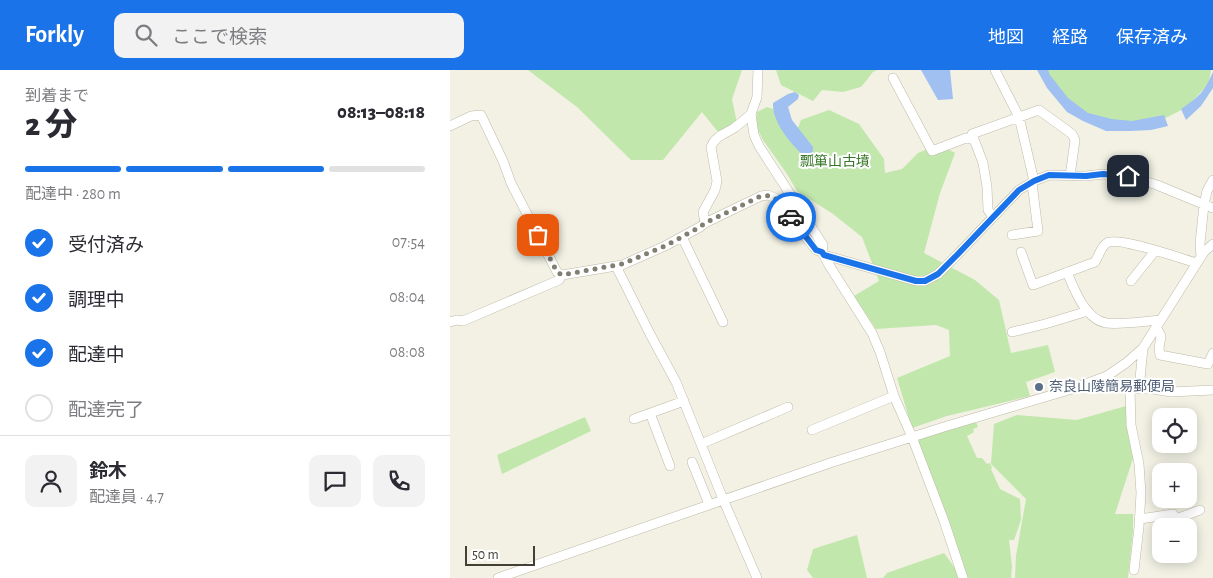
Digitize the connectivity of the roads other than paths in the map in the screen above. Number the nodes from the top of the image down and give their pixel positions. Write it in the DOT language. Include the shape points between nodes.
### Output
graph roads {
  1 [pos="758,70"];
  2 [pos="995,70"];
  3 [pos="893,78"];
  4 [pos="751,114"];
  5 [pos="1020,117"];
  6 [pos="450,126"];
  7 [pos="974,140"];
  8 [pos="1070,176"];
  9 [pos="1213,180"];
  10 [pos="1033,182"];
  11 [pos="1209,206"];
  12 [pos="993,217"];
  13 [pos="705,223"];
  14 [pos="1012,235"];
  15 [pos="682,237"];
  16 [pos="1213,244"];
  17 [pos="1155,251"];
  18 [pos="1021,252"];
  19 [pos="823,253"];
  20 [pos="1199,260"];
  21 [pos="616,266"];
  22 [pos="1067,272"];
  23 [pos="562,275"];
  24 [pos="1131,282"];
  25 [pos="1088,310"];
  26 [pos="450,322"];
  27 [pos="723,322"];
  28 [pos="1159,324"];
  29 [pos="1012,332"];
  30 [pos="1143,348"];
  31 [pos="1213,353"];
  32 [pos="1139,389"];
  33 [pos="1213,390"];
  34 [pos="894,396"];
  35 [pos="684,401"];
  36 [pos="788,407"];
  37 [pos="650,413"];
  38 [pos="634,419"];
  39 [pos="812,430"];
  40 [pos="912,437"];
  41 [pos="701,444"];
  42 [pos="692,462"];
  43 [pos="670,466"];
  44 [pos="723,499"];
  45 [pos="709,504"];
  46 [pos="1200,510"];
  47 [pos="1140,519"];
  48 [pos="1134,570"];
  49 [pos="498,578"];
  50 [pos="757,578"];
  51 [pos="963,578"];
  1 -- 4 [label="street" via="757,97"];
  2 -- 5 [label="street"];
  3 -- 7 [label="street" via="932,151 966,138"];
  4 -- 13 [label="street" via="713,142 711,147 718,181 703,212"];
  4 -- 19 [label="street" via="759,146 823,245"];
  5 -- 7 [label="street" via="972,134"];
  5 -- 8 [label="street" via="1039,110 1072,134 1075,140"];
  5 -- 10 [label="street"];
  6 -- 23 [label="street" via="481,115 511,183 557,272"];
  7 -- 12 [label="street" via="983,163 988,210"];
  8 -- 10 [label="street" via="1049,175"];
  8 -- 11 [label="street" via="1128,176"];
  9 -- 11 [label="street" via="1207,191"];
  10 -- 12 [label="street" via="1019,190"];
  10 -- 14 [label="street" via="1038,231"];
  11 -- 20 [label="street"];
  12 -- 19 [label="street" via="938,274 925,281"];
  13 -- 15 [label="street"];
  13 -- 19 [label="street" via="768,195 778,200 816,250"];
  15 -- 21 [label="street"];
  15 -- 27 [label="street"];
  16 -- 20 [label="street"];
  17 -- 20 [label="street"];
  17 -- 22 [label="street" via="1110,241 1095,262"];
  17 -- 24 [label="street"];
  18 -- 22 [label="street" via="1033,285"];
  19 -- 34 [label="street" via="872,333"];
  20 -- 28 [label="street"];
  21 -- 23 [label="street"];
  21 -- 35 [label="street"];
  22 -- 25 [label="street" via="1076,294"];
  23 -- 26 [label="street" via="559,280 463,321"];
  25 -- 28 [label="street" via="1105,323"];
  25 -- 29 [label="street"];
  28 -- 30 [label="street"];
  28 -- 31 [label="street" via="1160,355 1208,364"];
  30 -- 32 [label="street"];
  30 -- 40 [label="street" via="1107,376 1072,390"];
  32 -- 33 [label="street" via="1170,392"];
  32 -- 47 [label="street" via="1130,389 1131,425 1139,464"];
  34 -- 39 [label="street"];
  34 -- 40 [label="street"];
  35 -- 37 [label="street"];
  35 -- 41 [label="street"];
  36 -- 41 [label="street"];
  37 -- 38 [label="street"];
  37 -- 43 [label="street"];
  40 -- 44 [label="street"];
  40 -- 51 [label="street"];
  41 -- 44 [label="street"];
  42 -- 45 [label="street"];
  44 -- 45 [label="street"];
  44 -- 50 [label="street"];
  45 -- 49 [label="street"];
  46 -- 47 [label="street" via="1176,519 1173,514"];
  47 -- 48 [label="street"];
}
